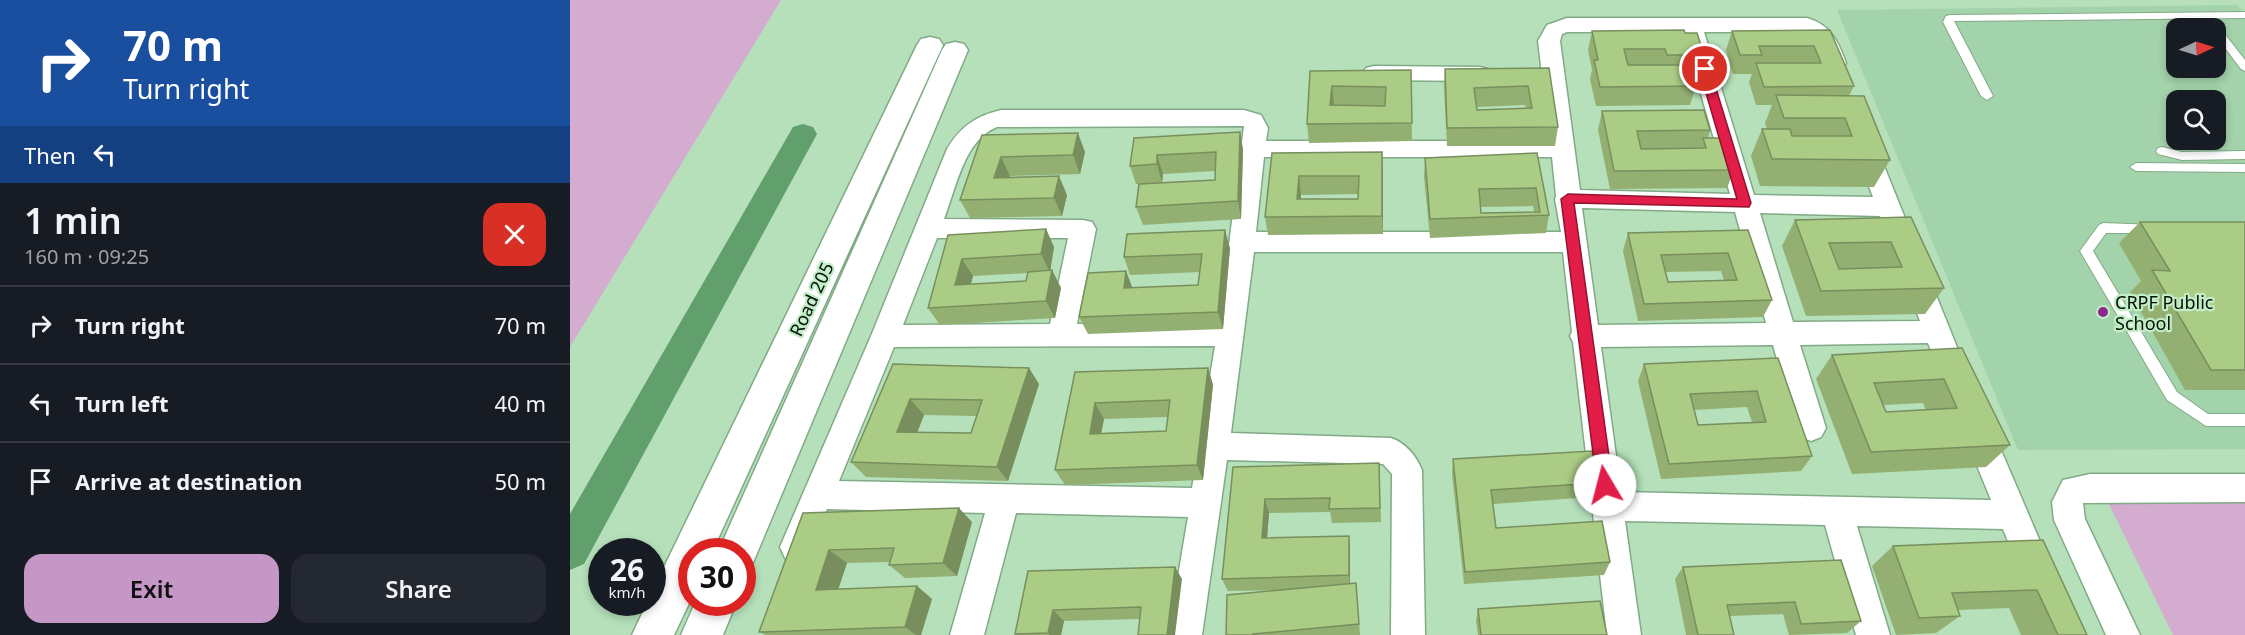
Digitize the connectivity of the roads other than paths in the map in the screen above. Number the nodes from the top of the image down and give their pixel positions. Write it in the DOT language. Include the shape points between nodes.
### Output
graph roads {
  1 [pos="2203,15"];
  2 [pos="2245,15"];
  3 [pos="2206,18"];
  4 [pos="1691,24"];
  5 [pos="2226,43"];
  6 [pos="2245,67"];
  7 [pos="1359,74"];
  8 [pos="1496,74"];
  9 [pos="1845,89"];
  10 [pos="1987,96"];
  11 [pos="1857,121"];
  12 [pos="1254,149"];
  13 [pos="1561,149"];
  14 [pos="2162,151"];
  15 [pos="2245,155"];
  16 [pos="2136,167"];
  17 [pos="2245,168"];
  18 [pos="1568,199"];
  19 [pos="1744,203"];
  20 [pos="1889,207"];
  21 [pos="928,228"];
  22 [pos="2162,228"];
  23 [pos="1242,242"];
  24 [pos="1572,242"];
  25 [pos="1936,332"];
  26 [pos="1783,334"];
  27 [pos="1061,335"];
  28 [pos="1231,335"];
  29 [pos="885,336"];
  30 [pos="1584,336"];
  31 [pos="2245,420"];
  32 [pos="1811,428"];
  33 [pos="1214,446"];
  34 [pos="2245,488"];
  35 [pos="818,495"];
  36 [pos="1004,499"];
  37 [pos="1205,503"];
  38 [pos="1608,506"];
  39 [pos="1837,512"];
  40 [pos="2012,515"];
  41 [pos="699,538"];
  42 [pos="744,538"];
  43 [pos="787,570"];
  44 [pos="678,581"];
  45 [pos="710,616"];
  46 [pos="652,635"];
  47 [pos="702,635"];
  48 [pos="967,635"];
  49 [pos="1185,635"];
  50 [pos="1407,635"];
  51 [pos="1624,635"];
  52 [pos="1873,635"];
  53 [pos="2063,635"];
  54 [pos="2122,635"];
  1 -- 2 [label="lane"];
  1 -- 3 [label="lane"];
  1 -- 10 [label="lane" via="1950,18 1947,22"];
  4 -- 9 [label="street" via="1792,24 1817,28 1824,35"];
  4 -- 13 [label="street" via="1555,27 1542,74"];
  4 -- 19 [label="street"];
  5 -- 6 [label="lane"];
  7 -- 8 [label="street"];
  11 -- 20 [label="street"];
  12 -- 13 [label="street"];
  12 -- 21 [label="street" via="1256,128 1253,121 1244,117 986,120 971,132 960,149"];
  12 -- 23 [label="street"];
  13 -- 18 [label="street"];
  14 -- 15 [label="lane" via="2182,156"];
  16 -- 17 [label="lane"];
  18 -- 19 [label="street"];
  18 -- 24 [label="street"];
  19 -- 20 [label="street"];
  19 -- 26 [label="street"];
  20 -- 25 [label="street"];
  21 -- 27 [label="street" via="1083,229"];
  21 -- 29 [label="street"];
  22 -- 31 [label="lane" via="2103,228 2086,252 2172,396 2206,420"];
  23 -- 24 [label="street"];
  23 -- 28 [label="street"];
  24 -- 30 [label="street"];
  25 -- 26 [label="street"];
  25 -- 40 [label="street"];
  26 -- 30 [label="street"];
  26 -- 32 [label="street"];
  27 -- 28 [label="street"];
  27 -- 29 [label="street"];
  28 -- 33 [label="street"];
  29 -- 35 [label="street"];
  30 -- 38 [label="street"];
  33 -- 37 [label="street"];
  33 -- 50 [label="street" via="1391,451 1407,470"];
  34 -- 54 [label="street" via="2074,490 2067,502 2070,520"];
  35 -- 36 [label="street"];
  35 -- 43 [label="street"];
  36 -- 37 [label="street"];
  36 -- 48 [label="street"];
  37 -- 49 [label="street"];
  38 -- 39 [label="street"];
  38 -- 51 [label="street"];
  39 -- 40 [label="street"];
  39 -- 52 [label="street"];
  40 -- 53 [label="street"];
  41 -- 42 [label="street, Road 205" via="942,48"];
  44 -- 46 [label="street, Road 205"];
  45 -- 47 [label="street"];
}
